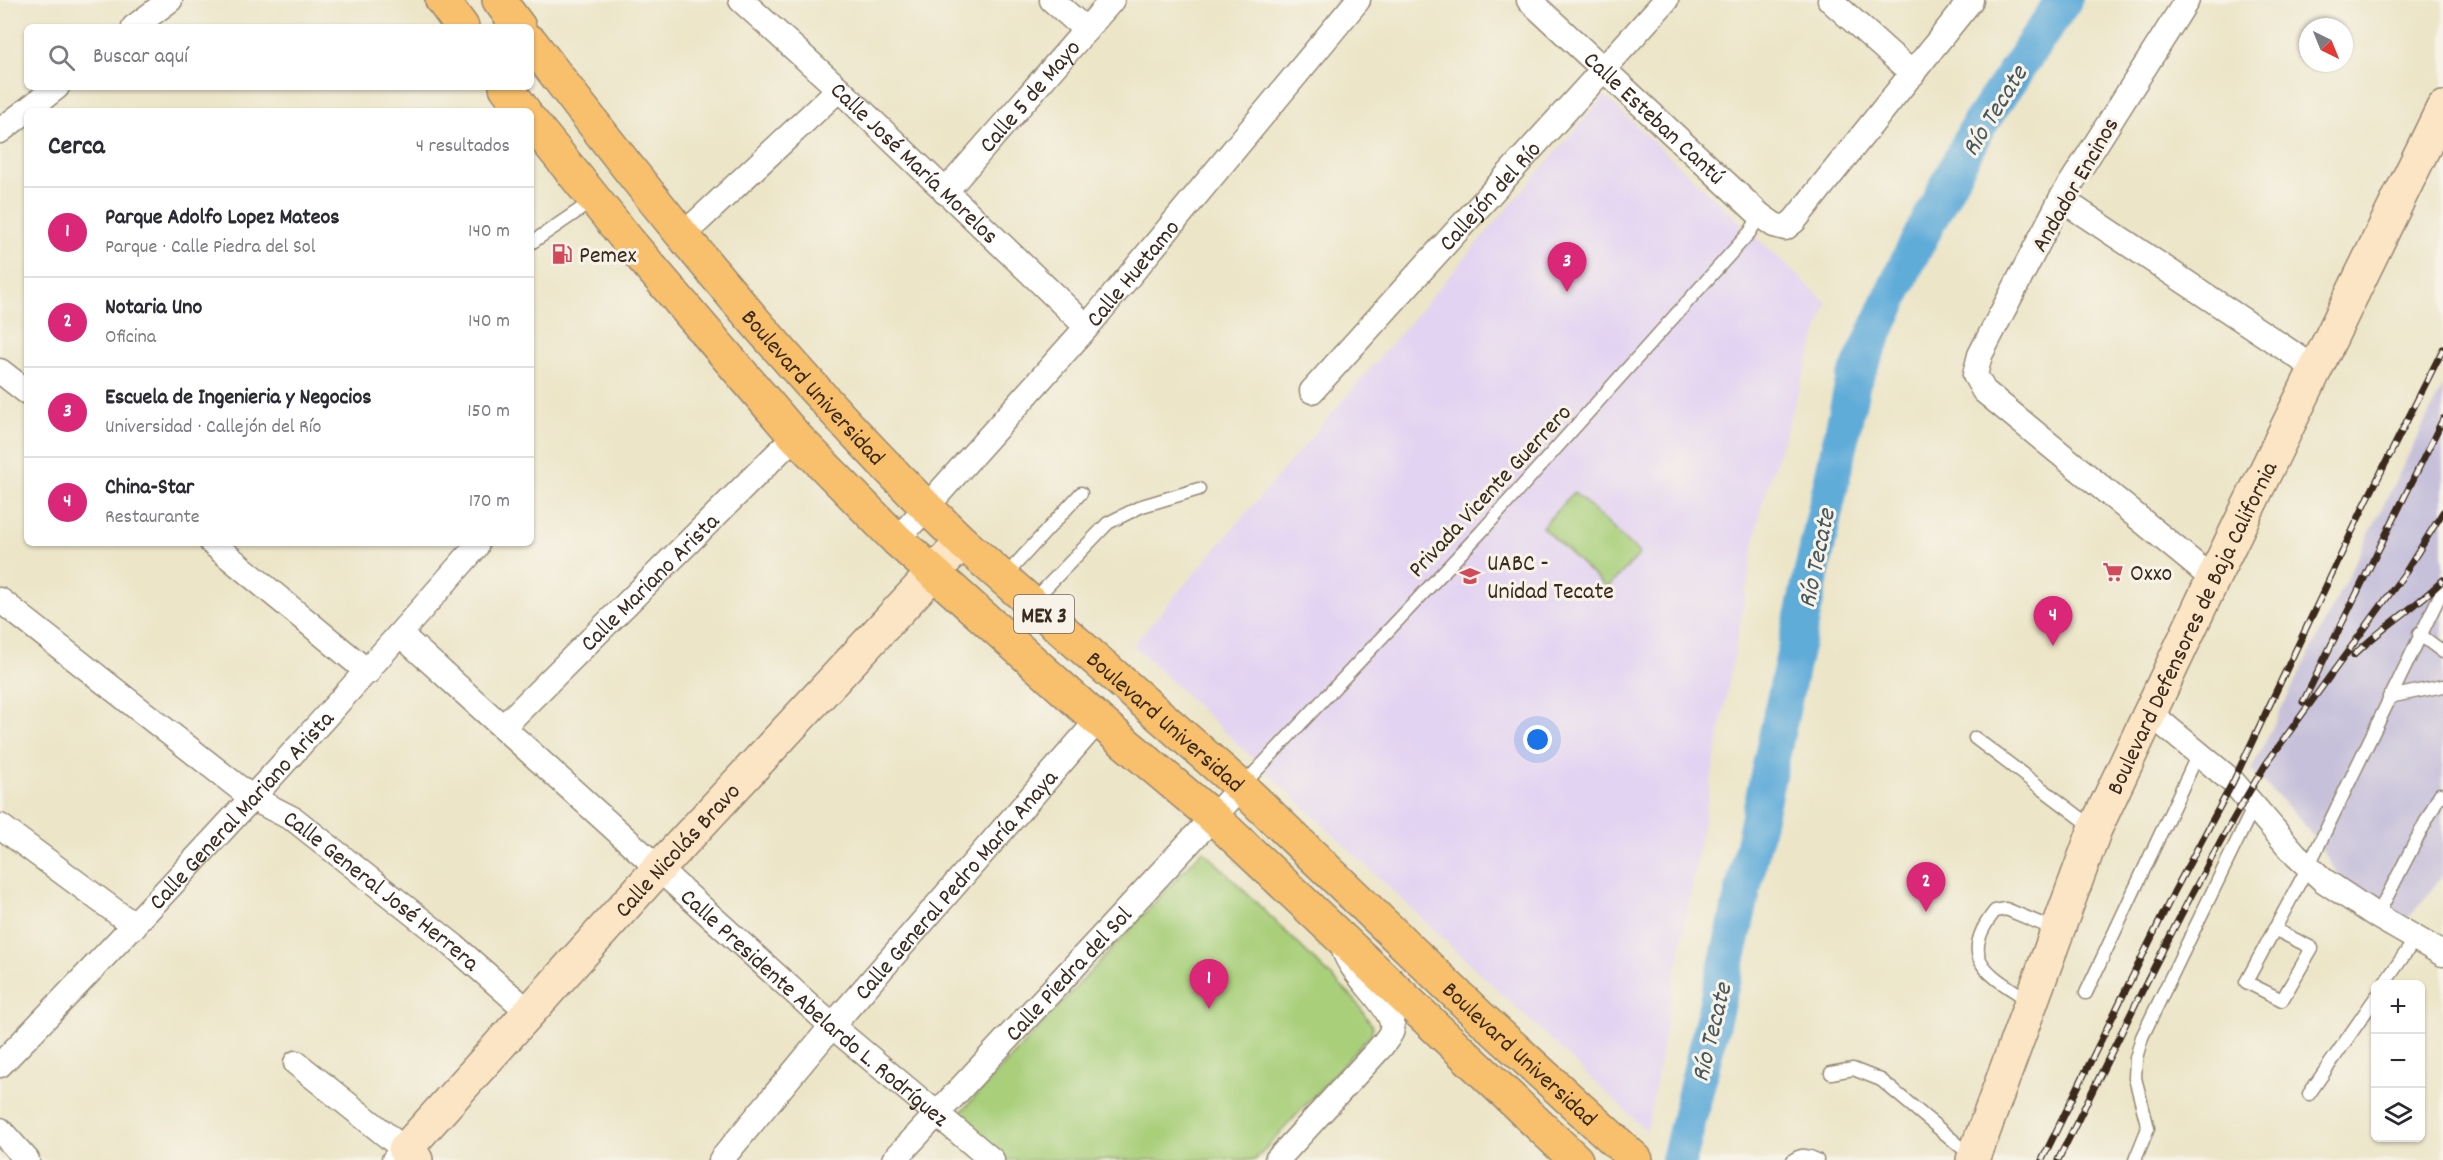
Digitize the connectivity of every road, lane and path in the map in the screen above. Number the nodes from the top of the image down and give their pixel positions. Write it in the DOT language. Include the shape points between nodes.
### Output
graph roads {
  1 [pos="170,0"];
  2 [pos="442,0"];
  3 [pos="499,0"];
  4 [pos="741,0"];
  5 [pos="1052,0"];
  6 [pos="1112,0"];
  7 [pos="1358,0"];
  8 [pos="1529,0"];
  9 [pos="1665,0"];
  10 [pos="1830,0"];
  11 [pos="2187,0"];
  12 [pos="1962,3"];
  13 [pos="138,24"];
  14 [pos="460,24"];
  15 [pos="517,24"];
  16 [pos="1086,30"];
  17 [pos="534,46"];
  18 [pos="1605,70"];
  19 [pos="1913,74"];
  20 [pos="839,89"];
  21 [pos="53,90"];
  22 [pos="508,90"];
  23 [pos="30,108"];
  24 [pos="522,108"];
  25 [pos="2443,108"];
  26 [pos="24,112"];
  27 [pos="0,131"];
  28 [pos="538,135"];
  29 [pos="626,168"];
  30 [pos="945,192"];
  31 [pos="2061,199"];
  32 [pos="594,200"];
  33 [pos="1760,215"];
  34 [pos="682,236"];
  35 [pos="534,241"];
  36 [pos="1087,327"];
  37 [pos="2316,369"];
  38 [pos="0,371"];
  39 [pos="24,391"];
  40 [pos="1312,391"];
  41 [pos="795,436"];
  42 [pos="1199,489"];
  43 [pos="1081,493"];
  44 [pos="925,507"];
  45 [pos="897,540"];
  46 [pos="962,542"];
  47 [pos="216,546"];
  48 [pos="476,547"];
  49 [pos="934,573"];
  50 [pos="1003,578"];
  51 [pos="2213,579"];
  52 [pos="2443,589"];
  53 [pos="0,600"];
  54 [pos="1032,603"];
  55 [pos="400,634"];
  56 [pos="2419,634"];
  57 [pos="2443,652"];
  58 [pos="368,672"];
  59 [pos="2443,686"];
  60 [pos="2389,697"];
  61 [pos="2151,714"];
  62 [pos="1098,720"];
  63 [pos="503,728"];
  64 [pos="1976,738"];
  65 [pos="2198,754"];
  66 [pos="1241,787"];
  67 [pos="2440,794"];
  68 [pos="252,798"];
  69 [pos="2254,806"];
  70 [pos="1214,818"];
  71 [pos="0,826"];
  72 [pos="2095,829"];
  73 [pos="2308,867"];
  74 [pos="659,868"];
  75 [pos="2377,916"];
  76 [pos="135,926"];
  77 [pos="2274,929"];
  78 [pos="2057,930"];
  79 [pos="1340,936"];
  80 [pos="2416,938"];
  81 [pos="2443,954"];
  82 [pos="2387,980"];
  83 [pos="2086,993"];
  84 [pos="2031,1002"];
  85 [pos="2371,1004"];
  86 [pos="529,1012"];
  87 [pos="832,1026"];
  88 [pos="296,1063"];
  89 [pos="0,1065"];
  90 [pos="1831,1073"];
  91 [pos="2308,1094"];
  92 [pos="938,1112"];
  93 [pos="0,1130"];
  94 [pos="405,1157"];
  95 [pos="1973,1159"];
  96 [pos="27,1160"];
  97 [pos="722,1160"];
  98 [pos="894,1160"];
  99 [pos="992,1160"];
  100 [pos="1276,1160"];
  101 [pos="1576,1160"];
  102 [pos="1636,1160"];
  103 [pos="1794,1160"];
  104 [pos="1817,1160"];
  105 [pos="2135,1160"];
  1 -- 13 [label="street"];
  2 -- 14 [label="main road"];
  3 -- 15 [label="main road"];
  4 -- 20 [label="street, Calle José María Morelos"];
  5 -- 16 [label="street"];
  6 -- 16 [label="street, Calle 5 de Mayo"];
  7 -- 36 [label="street, Calle Huetamo"];
  8 -- 18 [label="street, Calle Esteban Cantú"];
  9 -- 18 [label="street, Callejón del Río"];
  10 -- 19 [label="street"];
  11 -- 31 [label="street, Andador Encinos"];
  12 -- 19 [label="street"];
  16 -- 30 [label="street, Calle 5 de Mayo"];
  17 -- 29 [label="main road, Boulevard Universidad / MEX 3"];
  18 -- 33 [label="street, Calle Esteban Cantú"];
  18 -- 40 [label="street, Callejón del Río"];
  19 -- 33 [label="street, Calle Esteban Cantú" via="1794,221 1785,228"];
  20 -- 30 [label="street, Calle José María Morelos"];
  20 -- 34 [label="street"];
  21 -- 23 [label="street"];
  22 -- 24 [label="main road"];
  25 -- 37 [label="main road, Boulevard Defensores de Baja California"];
  26 -- 27 [label="street"];
  28 -- 29 [label="main road" via="557,129 580,132"];
  28 -- 32 [label="main road, Boulevard Universidad / MEX 3"];
  29 -- 34 [label="main road, Boulevard Universidad / MEX 3"];
  30 -- 36 [label="street, Calle José María Morelos"];
  31 -- 37 [label="street"];
  31 -- 51 [label="street, Andador Encinos" via="1980,355 1975,375 1984,391"];
  32 -- 35 [label="lane"];
  32 -- 41 [label="main road, Boulevard Universidad / MEX 3"];
  33 -- 66 [label="lane, Privada Vicente Guerrero" via="1750,232 1661,333"];
  34 -- 44 [label="main road, Boulevard Universidad / MEX 3" via="805,382"];
  36 -- 44 [label="street, Calle Huetamo"];
  37 -- 51 [label="main road, Boulevard Defensores de Baja California"];
  38 -- 39 [label="street"];
  41 -- 45 [label="main road, Boulevard Universidad / MEX 3"];
  41 -- 63 [label="street, Calle Mariano Arista"];
  42 -- 54 [label="lane" via="1142,506 1108,523"];
  43 -- 50 [label="lane"];
  44 -- 45 [label="street, Calle Huetamo"];
  44 -- 46 [label="main road, Boulevard Universidad / MEX 3"];
  45 -- 49 [label="main road, Boulevard Universidad / MEX 3"];
  46 -- 49 [label="main road, Calle Nicolás Bravo"];
  46 -- 50 [label="main road, Boulevard Universidad / MEX 3"];
  47 -- 58 [label="street"];
  48 -- 55 [label="street, Calle General Mariano Arista"];
  49 -- 62 [label="main road, Boulevard Universidad / MEX 3"];
  49 -- 74 [label="main road, Calle Nicolás Bravo"];
  50 -- 54 [label="main road, Boulevard Universidad / MEX 3"];
  51 -- 61 [label="main road, Boulevard Defensores de Baja California"];
  52 -- 56 [label="lane"];
  53 -- 68 [label="street, Calle General José Herrera"];
  54 -- 66 [label="main road, Boulevard Universidad / MEX 3"];
  55 -- 58 [label="street, Calle General Mariano Arista"];
  55 -- 63 [label="street, Calle Presidente Abelardo L. Rodríguez"];
  56 -- 57 [label="lane"];
  56 -- 60 [label="lane"];
  58 -- 68 [label="street, Calle General Mariano Arista"];
  59 -- 60 [label="lane"];
  60 -- 73 [label="lane"];
  61 -- 65 [label="street"];
  61 -- 72 [label="main road, Boulevard Defensores de Baja California"];
  62 -- 70 [label="main road, Boulevard Universidad / MEX 3"];
  62 -- 87 [label="street, Calle General Pedro María Anaya"];
  63 -- 74 [label="street, Calle Presidente Abelardo L. Rodríguez"];
  64 -- 72 [label="lane"];
  65 -- 69 [label="street" via="2228,777"];
  65 -- 83 [label="lane"];
  66 -- 70 [label="street, Calle Piedra del Sol"];
  66 -- 102 [label="main road, Boulevard Universidad / MEX 3" via="1478,1016"];
  67 -- 75 [label="lane"];
  68 -- 76 [label="street, Calle General Mariano Arista"];
  68 -- 86 [label="street, Calle General José Herrera" via="295,820 454,946"];
  69 -- 73 [label="street"];
  69 -- 105 [label="lane" via="2142,1037 2135,1078 2148,1128"];
  70 -- 79 [label="main road, Boulevard Universidad / MEX 3"];
  70 -- 92 [label="street, Calle Piedra del Sol"];
  71 -- 76 [label="street"];
  72 -- 78 [label="main road, Boulevard Defensores de Baja California"];
  73 -- 75 [label="street"];
  73 -- 77 [label="lane"];
  74 -- 86 [label="main road, Calle Nicolás Bravo"];
  74 -- 87 [label="street, Calle Presidente Abelardo L. Rodríguez"];
  75 -- 80 [label="street"];
  76 -- 89 [label="street, Calle General Mariano Arista"];
  77 -- 77 [label="lane" via="2246,982 2282,1000 2312,948"];
  78 -- 84 [label="main road, Boulevard Defensores de Baja California"];
  78 -- 84 [label="lane" via="2006,909 1995,911 1976,951 1986,970"];
  79 -- 100 [label="street" via="1347,960 1393,1019 1392,1030"];
  79 -- 101 [label="main road, Boulevard Universidad / MEX 3"];
  80 -- 81 [label="street"];
  80 -- 82 [label="lane"];
  84 -- 95 [label="main road, Boulevard Defensores de Baja California"];
  85 -- 91 [label="lane"];
  86 -- 94 [label="main road, Calle Nicolás Bravo"];
  87 -- 92 [label="street, Calle Presidente Abelardo L. Rodríguez"];
  87 -- 97 [label="street, Calle General Pedro María Anaya"];
  88 -- 94 [label="street"];
  90 -- 95 [label="lane" via="1853,1069 1881,1080"];
  92 -- 98 [label="street, Calle Piedra del Sol"];
  92 -- 99 [label="street, Calle Presidente Abelardo L. Rodríguez"];
  93 -- 96 [label="street"];
  103 -- 104 [label="lane" via="1808,1155"];
}
